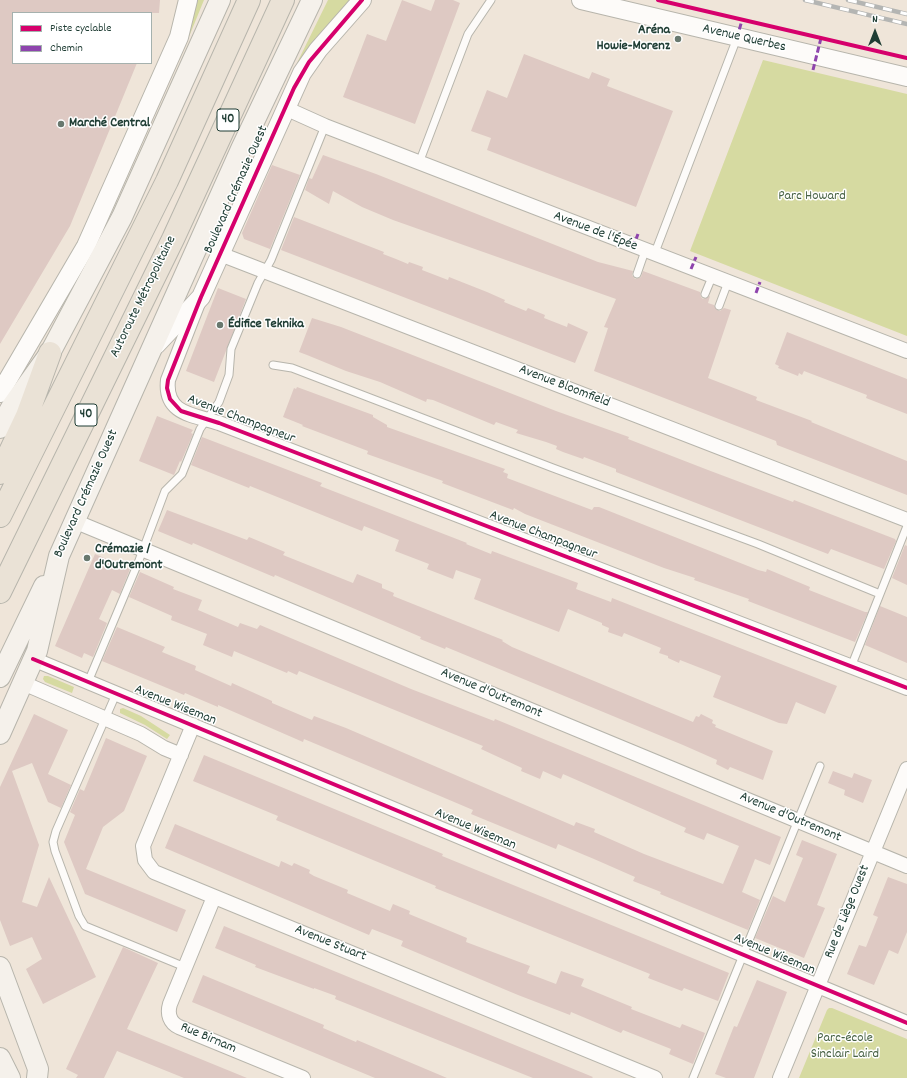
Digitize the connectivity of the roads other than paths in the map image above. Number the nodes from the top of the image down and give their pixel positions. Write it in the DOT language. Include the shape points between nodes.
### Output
graph roads {
  1 [pos="188,0"];
  2 [pos="220,0"];
  3 [pos="249,0"];
  4 [pos="283,0"];
  5 [pos="312,0"];
  6 [pos="362,0"];
  7 [pos="491,0"];
  8 [pos="581,0"];
  9 [pos="738,38"];
  10 [pos="907,77"];
  11 [pos="285,108"];
  12 [pos="325,126"];
  13 [pos="419,163"];
  14 [pos="650,253"];
  15 [pos="220,254"];
  16 [pos="265,272"];
  17 [pos="637,274"];
  18 [pos="712,276"];
  19 [pos="728,282"];
  20 [pos="705,294"];
  21 [pos="201,297"];
  22 [pos="719,306"];
  23 [pos="152,348"];
  24 [pos="907,351"];
  25 [pos="50,353"];
  26 [pos="273,365"];
  27 [pos="0,393"];
  28 [pos="173,404"];
  29 [pos="208,420"];
  30 [pos="0,428"];
  31 [pos="0,473"];
  32 [pos="0,516"];
  33 [pos="907,520"];
  34 [pos="74,521"];
  35 [pos="907,526"];
  36 [pos="143,550"];
  37 [pos="59,556"];
  38 [pos="0,592"];
  39 [pos="880,594"];
  40 [pos="33,659"];
  41 [pos="852,667"];
  42 [pos="0,677"];
  43 [pos="88,682"];
  44 [pos="23,683"];
  45 [pos="907,688"];
  46 [pos="116,694"];
  47 [pos="105,718"];
  48 [pos="192,725"];
  49 [pos="0,734"];
  50 [pos="181,755"];
  51 [pos="820,766"];
  52 [pos="907,769"];
  53 [pos="797,821"];
  54 [pos="873,852"];
  55 [pos="907,866"];
  56 [pos="214,897"];
  57 [pos="742,954"];
  58 [pos="0,967"];
  59 [pos="185,968"];
  60 [pos="818,986"];
  61 [pos="907,1023"];
  62 [pos="0,1058"];
  63 [pos="10,1078"];
  64 [pos="37,1078"];
  65 [pos="303,1078"];
  66 [pos="655,1078"];
  67 [pos="693,1078"];
  68 [pos="780,1078"];
  1 -- 27 [label="street" via="179,37 89,240"];
  2 -- 25 [label="main road" via="129,204"];
  3 -- 32 [label="highway, 40" via="168,181"];
  4 -- 38 [label="highway, Autoroute Métropolitaine / 40" via="173,239"];
  5 -- 23 [label="main road, Boulevard Crémazie Ouest"];
  6 -- 11 [label="street, Boulevard Crémazie Ouest" via="309,62"];
  7 -- 13 [label="lane" via="468,34"];
  8 -- 9 [label="street, Avenue Querbes"];
  9 -- 10 [label="street, Avenue Querbes"];
  9 -- 14 [label="lane"];
  11 -- 12 [label="street, Avenue de l'Épée"];
  11 -- 15 [label="street, Boulevard Crémazie Ouest"];
  12 -- 13 [label="street, Avenue de l'Épée"];
  12 -- 16 [label="lane"];
  13 -- 14 [label="street, Avenue de l'Épée"];
  14 -- 17 [label="lane"];
  14 -- 18 [label="street, Avenue de l'Épée"];
  15 -- 16 [label="street, Avenue Bloomfield"];
  15 -- 21 [label="street, Boulevard Crémazie Ouest"];
  16 -- 29 [label="lane" via="258,283 232,349 229,375 219,402"];
  16 -- 33 [label="street, Avenue Bloomfield"];
  18 -- 19 [label="street, Avenue de l'Épée"];
  18 -- 20 [label="lane"];
  19 -- 22 [label="lane"];
  19 -- 24 [label="street, Avenue de l'Épée"];
  21 -- 23 [label="street, Boulevard Crémazie Ouest"];
  21 -- 28 [label="street, Boulevard Crémazie Ouest" via="168,380 168,394"];
  23 -- 34 [label="main road, Boulevard Crémazie Ouest"];
  25 -- 30 [label="main road" via="12,406"];
  25 -- 31 [label="highway" via="27,416"];
  26 -- 39 [label="lane" via="292,368 758,544"];
  28 -- 29 [label="street, Avenue Champagneur" via="189,415"];
  29 -- 36 [label="lane" via="200,429 182,474 165,491"];
  29 -- 41 [label="street, Avenue Champagneur"];
  34 -- 36 [label="street, Avenue d'Outremont"];
  34 -- 37 [label="main road, Boulevard Crémazie Ouest"];
  35 -- 39 [label="lane"];
  36 -- 43 [label="lane"];
  36 -- 53 [label="street, Avenue d'Outremont"];
  37 -- 40 [label="main road, Boulevard Crémazie Ouest"];
  37 -- 42 [label="main road"];
  39 -- 41 [label="lane"];
  40 -- 43 [label="street, Avenue Wiseman"];
  40 -- 44 [label="main road, Boulevard Crémazie Ouest"];
  41 -- 45 [label="street, Avenue Champagneur"];
  43 -- 46 [label="street, Avenue Wiseman"];
  44 -- 47 [label="street"];
  44 -- 49 [label="main road, Boulevard Crémazie Ouest"];
  46 -- 47 [label="lane"];
  46 -- 48 [label="street, Avenue Wiseman"];
  47 -- 50 [label="street"];
  47 -- 59 [label="lane" via="56,831 53,842 55,851 85,926"];
  48 -- 50 [label="street, Avenue Stuart"];
  48 -- 57 [label="street, Avenue Wiseman"];
  50 -- 56 [label="street, Avenue Stuart" via="145,841 144,856 147,865 154,872"];
  51 -- 53 [label="lane"];
  52 -- 54 [label="street, Rue de Liège Ouest"];
  53 -- 54 [label="street, Avenue d'Outremont"];
  53 -- 57 [label="lane"];
  54 -- 55 [label="street, Avenue d'Outremont"];
  54 -- 60 [label="street, Rue de Liège Ouest"];
  56 -- 59 [label="street, Rue Birnam"];
  56 -- 66 [label="street, Avenue Stuart"];
  57 -- 60 [label="street, Avenue Wiseman"];
  57 -- 67 [label="lane"];
  58 -- 64 [label="main road" via="38,1070"];
  59 -- 65 [label="street, Rue Birnam" via="168,1008 173,1023"];
  60 -- 61 [label="street, Avenue Wiseman"];
  60 -- 68 [label="street, Rue de Liège Ouest"];
  62 -- 63 [label="main road"];
}
